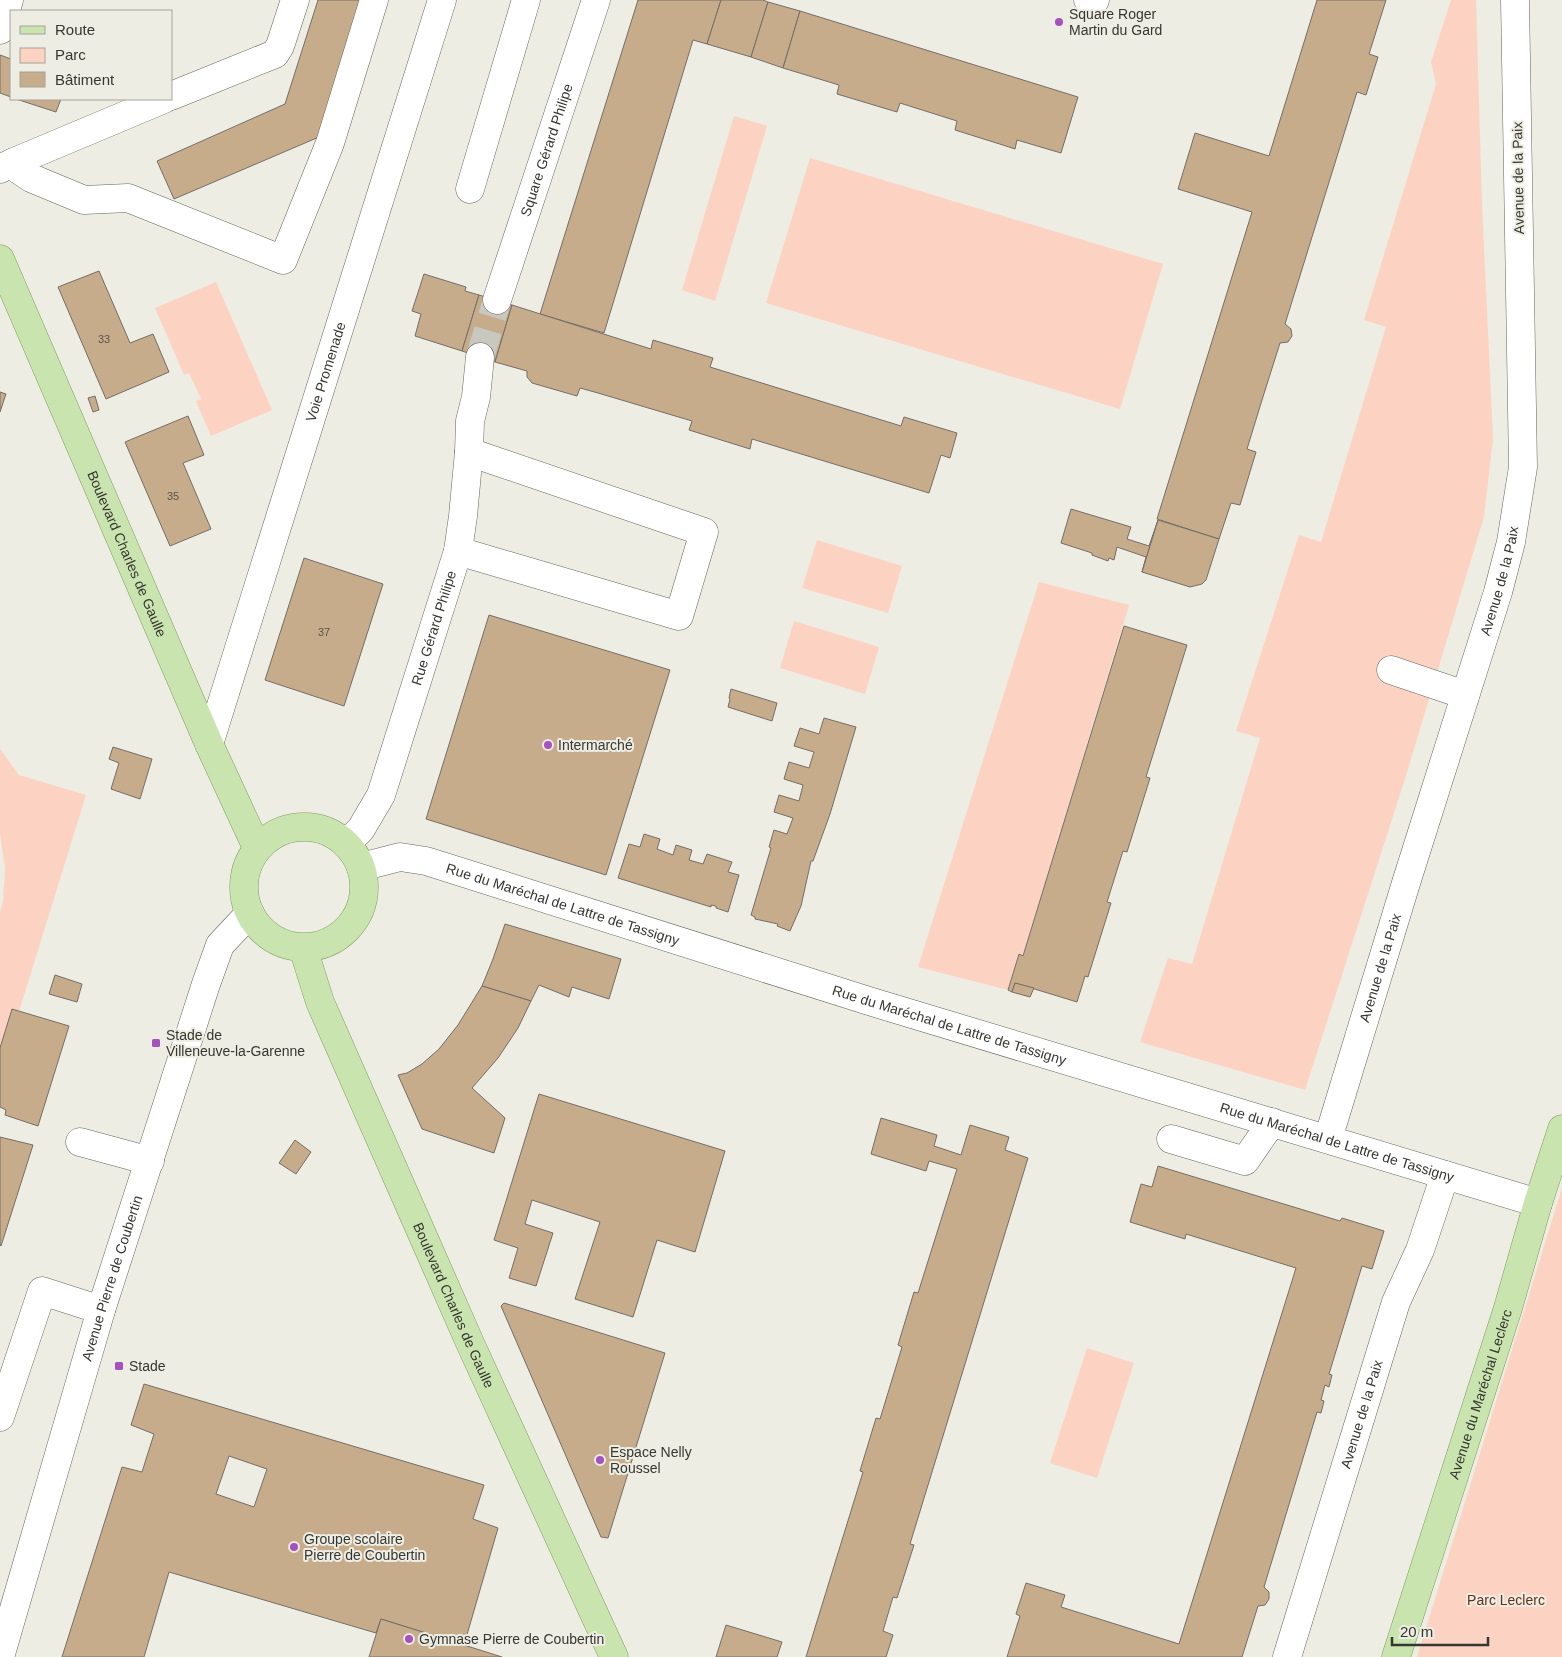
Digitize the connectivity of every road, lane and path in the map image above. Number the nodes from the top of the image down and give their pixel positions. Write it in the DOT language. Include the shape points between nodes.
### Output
graph roads {
  1 [pos="9,0"];
  2 [pos="295,0"];
  3 [pos="374,0"];
  4 [pos="442,0"];
  5 [pos="526,0"];
  6 [pos="596,0"];
  7 [pos="1088,0"];
  8 [pos="1095,0"];
  9 [pos="1515,0"];
  10 [pos="0,30"];
  11 [pos="172,96"];
  12 [pos="149,101"];
  13 [pos="7,165"];
  14 [pos="470,188"];
  15 [pos="0,259"];
  16 [pos="497,300"];
  17 [pos="480,357"];
  18 [pos="469,452"];
  19 [pos="458,551"];
  20 [pos="1391,670"];
  21 [pos="1465,695"];
  22 [pos="209,744"];
  23 [pos="346,844"];
  24 [pos="257,848"];
  25 [pos="361,867"];
  26 [pos="250,914"];
  27 [pos="304,948"];
  28 [pos="1272,1122"];
  29 [pos="1562,1129"];
  30 [pos="1171,1138"];
  31 [pos="1328,1138"];
  32 [pos="80,1142"];
  33 [pos="150,1161"];
  34 [pos="1444,1175"];
  35 [pos="1538,1203"];
  36 [pos="101,1310"];
  37 [pos="0,1417"];
  38 [pos="3,1639"];
  39 [pos="614,1657"];
  40 [pos="1287,1657"];
  41 [pos="1396,1657"];
  1 -- 10 [label="street"];
  2 -- 11 [label="street" via="275,54"];
  3 -- 13 [label="street" via="330,144 283,260 128,198 84,200"];
  4 -- 22 [label="street, Voie Promenade"];
  5 -- 14 [label="street"];
  6 -- 16 [label="street, Square Gérard Philipe"];
  7 -- 8 [label="street"];
  9 -- 21 [label="street, Avenue de la Paix" via="1523,467 1511,542"];
  12 -- 13 [label="street"];
  15 -- 22 [label="main road, Boulevard Charles de Gaulle"];
  17 -- 18 [label="street, Rue Gérard Philipe"];
  18 -- 19 [label="street, Rue Gérard Philipe"];
  18 -- 19 [label="street" via="704,532 679,616"];
  19 -- 23 [label="street, Rue Gérard Philipe" via="381,795 361,829"];
  20 -- 21 [label="street"];
  21 -- 31 [label="street, Avenue de la Paix"];
  22 -- 24 [label="main road, Boulevard Charles de Gaulle"];
  23 -- 24 [label="main road" via="329,832 301,827 274,835"];
  23 -- 25 [label="main road"];
  24 -- 26 [label="main road" via="246,870 244,885"];
  25 -- 27 [label="main road" via="365,882 364,899 349,929 320,946"];
  25 -- 28 [label="street, Rue du Maréchal de Lattre de Tassigny" via="400,857 426,861 869,1001"];
  26 -- 27 [label="main road" via="259,928 272,938"];
  26 -- 33 [label="street, Avenue Pierre de Coubertin" via="220,945"];
  27 -- 39 [label="main road, Boulevard Charles de Gaulle" via="320,1002 470,1343"];
  28 -- 30 [label="street" via="1245,1162"];
  28 -- 31 [label="street, Rue du Maréchal de Lattre de Tassigny"];
  29 -- 35 [label="main road, Avenue du Maréchal Leclerc"];
  31 -- 34 [label="street, Rue du Maréchal de Lattre de Tassigny"];
  32 -- 33 [label="street"];
  33 -- 36 [label="street, Avenue Pierre de Coubertin"];
  34 -- 35 [label="street, Rue du Maréchal de Lattre de Tassigny"];
  34 -- 40 [label="street, Avenue de la Paix" via="1420,1250 1396,1302"];
  35 -- 41 [label="main road, Avenue du Maréchal Leclerc"];
  36 -- 37 [label="street" via="42,1291"];
  36 -- 38 [label="street, Avenue Pierre de Coubertin"];
}
